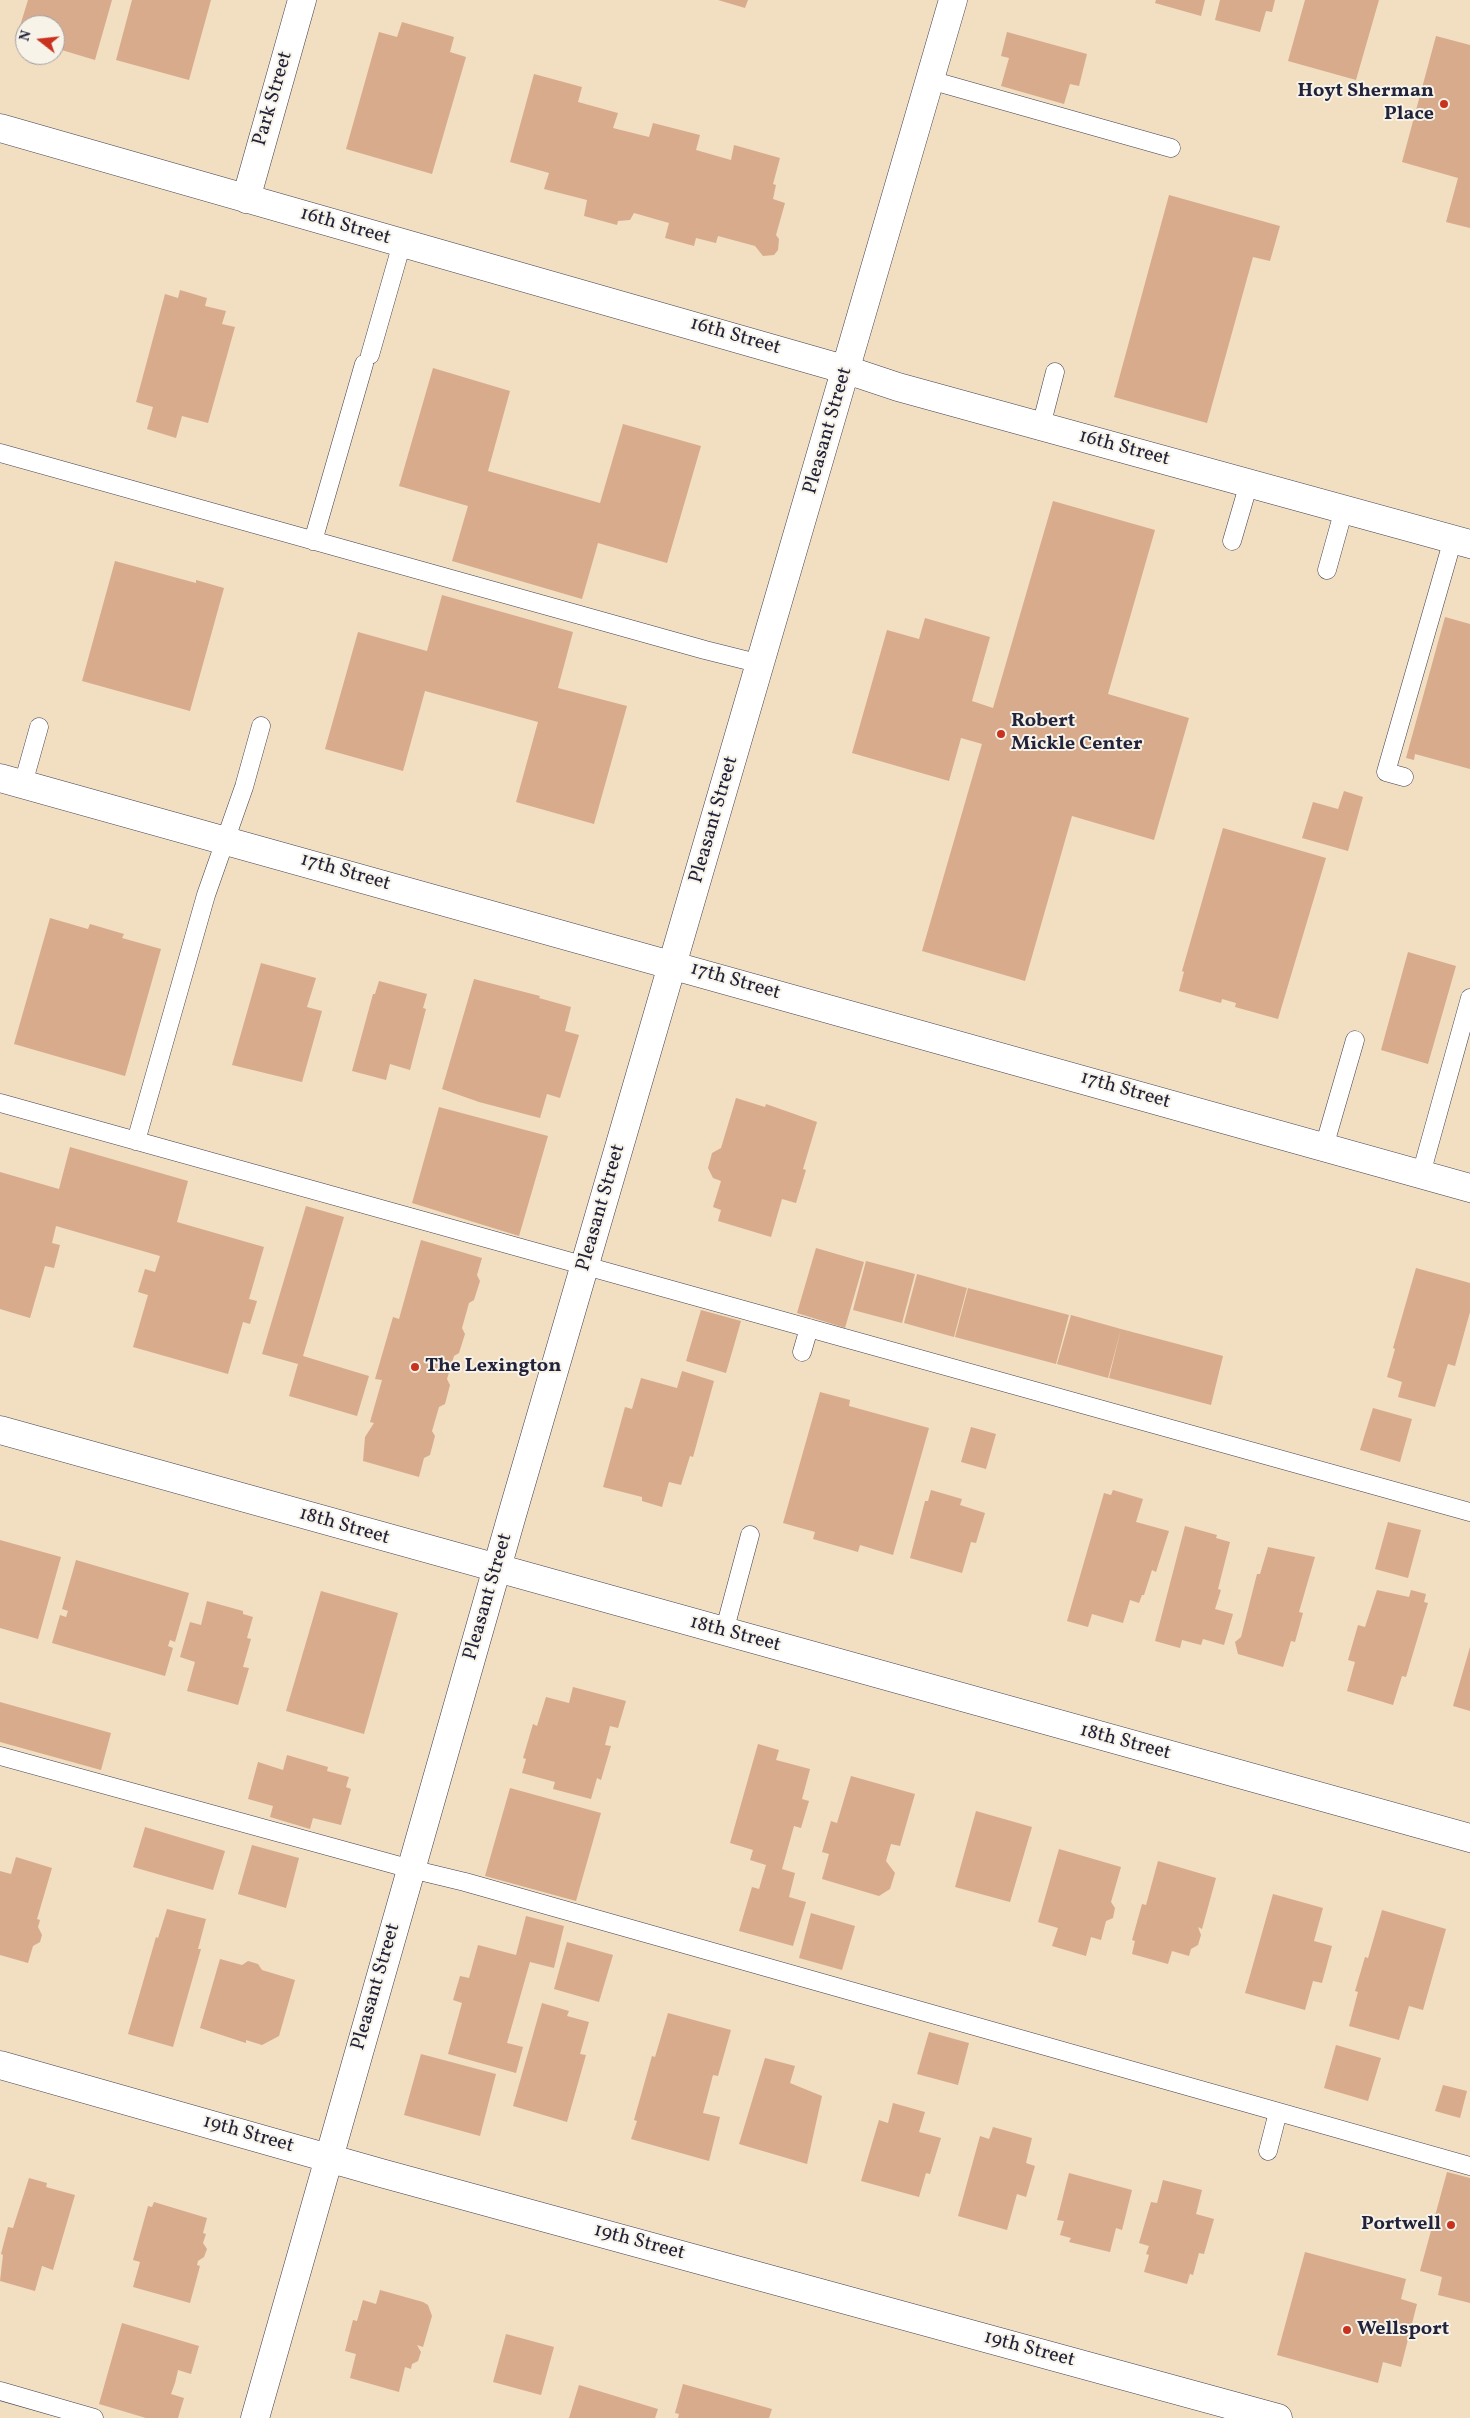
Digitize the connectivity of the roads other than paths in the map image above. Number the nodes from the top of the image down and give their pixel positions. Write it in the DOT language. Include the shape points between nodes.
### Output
graph roads {
  1 [pos="302,0"];
  2 [pos="953,0"];
  3 [pos="930,80"];
  4 [pos="0,128"];
  5 [pos="1171,148"];
  6 [pos="246,199"];
  7 [pos="402,243"];
  8 [pos="847,370"];
  9 [pos="1055,372"];
  10 [pos="1040,426"];
  11 [pos="0,453"];
  12 [pos="1249,483"];
  13 [pos="1344,509"];
  14 [pos="313,541"];
  15 [pos="1232,541"];
  16 [pos="1461,541"];
  17 [pos="1327,570"];
  18 [pos="761,664"];
  19 [pos="261,726"];
  20 [pos="39,727"];
  21 [pos="1404,777"];
  22 [pos="11,781"];
  23 [pos="225,840"];
  24 [pos="673,964"];
  25 [pos="1470,998"];
  26 [pos="1355,1040"];
  27 [pos="0,1103"];
  28 [pos="136,1141"];
  29 [pos="1324,1147"];
  30 [pos="1421,1174"];
  31 [pos="1470,1188"];
  32 [pos="585,1266"];
  33 [pos="809,1328"];
  34 [pos="802,1352"];
  35 [pos="0,1430"];
  36 [pos="1470,1512"];
  37 [pos="750,1536"];
  38 [pos="497,1569"];
  39 [pos="724,1632"];
  40 [pos="0,1756"];
  41 [pos="1470,1838"];
  42 [pos="411,1869"];
  43 [pos="0,2065"];
  44 [pos="1278,2112"];
  45 [pos="1268,2151"];
  46 [pos="328,2158"];
  47 [pos="1470,2166"];
  48 [pos="0,2391"];
  49 [pos="94,2418"];
  50 [pos="254,2418"];
  51 [pos="1278,2418"];
  1 -- 6 [label="street, Park Street"];
  2 -- 3 [label="street, Pleasant Street"];
  3 -- 5 [label="lane"];
  3 -- 8 [label="street, Pleasant Street"];
  4 -- 6 [label="street, 16th Street"];
  6 -- 7 [label="street, 16th Street"];
  7 -- 8 [label="street, 16th Street"];
  7 -- 14 [label="lane"];
  8 -- 10 [label="street, 16th Street"];
  8 -- 18 [label="street, Pleasant Street"];
  9 -- 10 [label="lane"];
  10 -- 12 [label="street, 16th Street"];
  11 -- 14 [label="lane" via="105,490"];
  12 -- 13 [label="street, 16th Street"];
  12 -- 15 [label="lane"];
  13 -- 16 [label="street, 16th Street"];
  13 -- 17 [label="lane"];
  14 -- 18 [label="lane"];
  16 -- 21 [label="lane" via="1386,772"];
  18 -- 24 [label="street, Pleasant Street"];
  19 -- 23 [label="lane"];
  20 -- 22 [label="lane"];
  22 -- 23 [label="street, 17th Street"];
  23 -- 24 [label="street, 17th Street"];
  23 -- 28 [label="lane" via="206,895"];
  24 -- 29 [label="street, 17th Street"];
  24 -- 32 [label="street, Pleasant Street"];
  25 -- 30 [label="lane"];
  26 -- 29 [label="lane"];
  27 -- 28 [label="lane"];
  28 -- 32 [label="lane"];
  29 -- 30 [label="street, 17th Street"];
  30 -- 31 [label="street, 17th Street"];
  32 -- 33 [label="lane"];
  32 -- 38 [label="street, Pleasant Street"];
  33 -- 34 [label="lane"];
  33 -- 36 [label="lane"];
  35 -- 38 [label="street, 18th Street"];
  37 -- 39 [label="lane"];
  38 -- 39 [label="street, 18th Street"];
  38 -- 42 [label="street, Pleasant Street"];
  39 -- 41 [label="street, 18th Street"];
  40 -- 42 [label="lane"];
  42 -- 44 [label="lane"];
  42 -- 46 [label="street, Pleasant Street"];
  43 -- 46 [label="street, 19th Street"];
  44 -- 45 [label="lane"];
  44 -- 47 [label="lane"];
  46 -- 50 [label="street, Pleasant Street"];
  46 -- 51 [label="street, 19th Street"];
  48 -- 49 [label="lane"];
}
